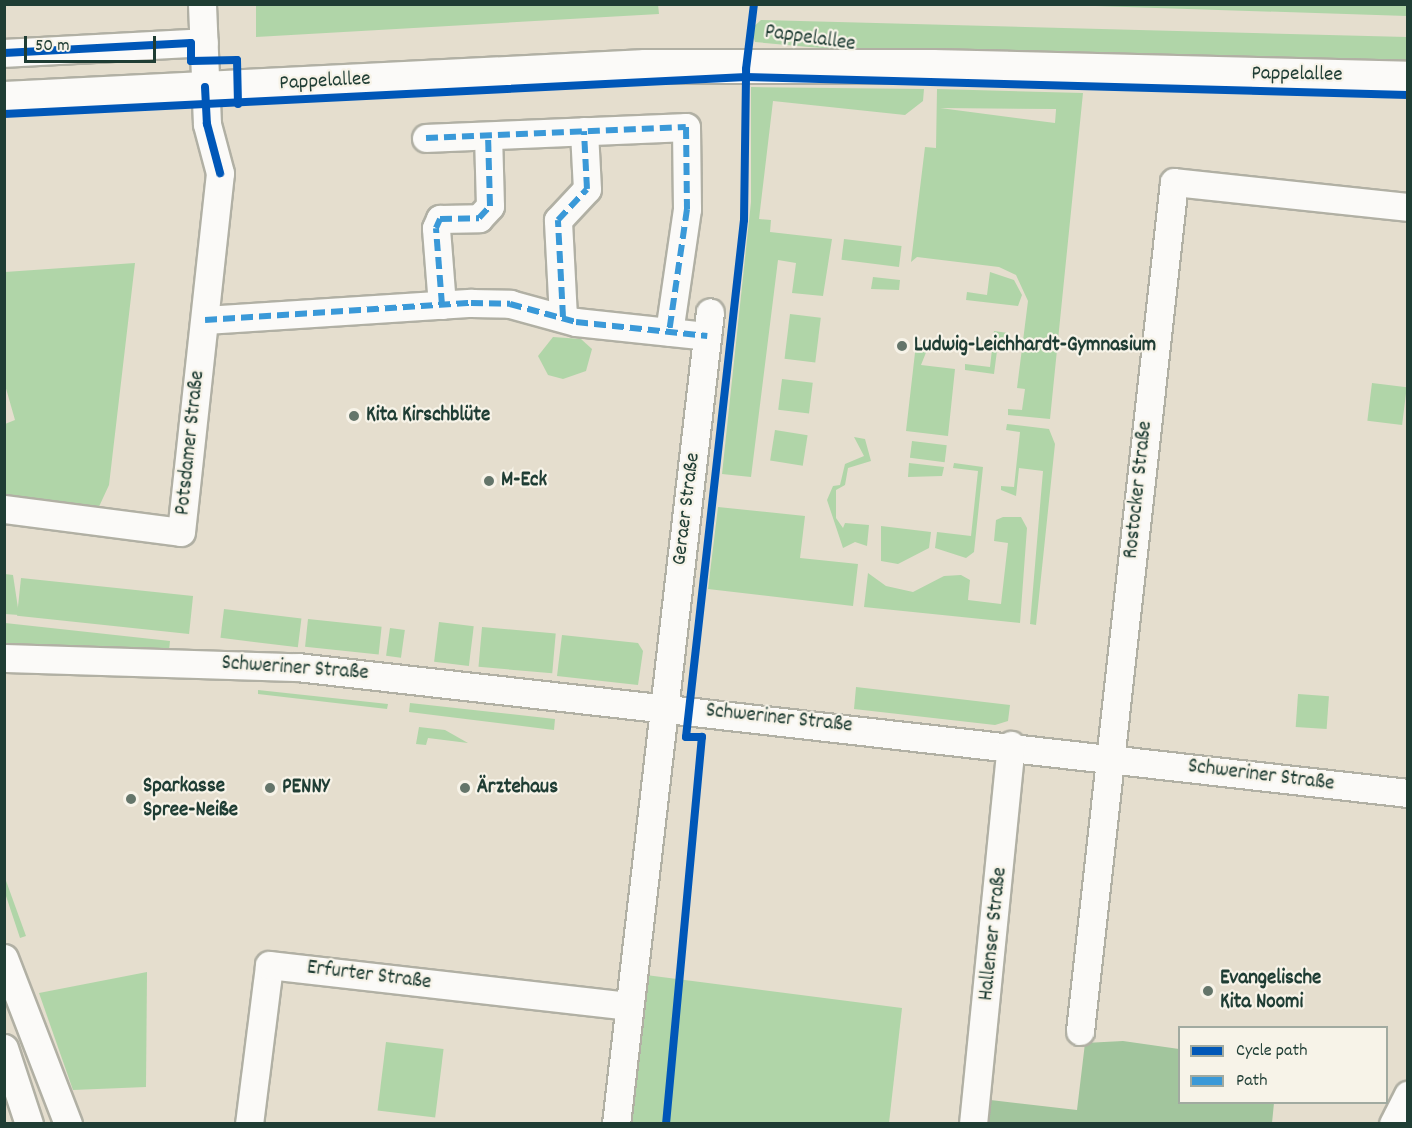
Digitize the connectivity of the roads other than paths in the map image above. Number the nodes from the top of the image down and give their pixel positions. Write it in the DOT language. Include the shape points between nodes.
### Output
graph roads {
  1 [pos="202,4"];
  2 [pos="204,42"];
  3 [pos="4,53"];
  4 [pos="1407,78"];
  5 [pos="205,87"];
  6 [pos="4,98"];
  7 [pos="584,131"];
  8 [pos="488,136"];
  9 [pos="426,138"];
  10 [pos="1407,207"];
  11 [pos="442,305"];
  12 [pos="563,317"];
  13 [pos="205,320"];
  14 [pos="669,332"];
  15 [pos="4,509"];
  16 [pos="4,658"];
  17 [pos="664,706"];
  18 [pos="1011,745"];
  19 [pos="1109,758"];
  20 [pos="1407,793"];
  21 [pos="4,958"];
  22 [pos="628,1006"];
  23 [pos="1080,1031"];
  24 [pos="4,1048"];
  25 [pos="1407,1095"];
  26 [pos="29,1124"];
  27 [pos="68,1124"];
  28 [pos="249,1124"];
  29 [pos="616,1124"];
  30 [pos="973,1124"];
  31 [pos="1393,1124"];
  1 -- 2 [label="street, Potsdamer Straße"];
  2 -- 3 [label="street"];
  2 -- 5 [label="street, Potsdamer Straße"];
  4 -- 5 [label="main road, Pappelallee" via="863,65 645,66"];
  5 -- 6 [label="main road, Pappelallee"];
  5 -- 13 [label="street, Potsdamer Straße" via="207,124 220,173"];
  7 -- 8 [label="street"];
  7 -- 12 [label="street" via="587,189 558,220"];
  7 -- 14 [label="street" via="686,127 687,209"];
  8 -- 9 [label="street"];
  8 -- 11 [label="street" via="490,206 479,218 440,219 436,228"];
  10 -- 19 [label="street, Rostocker Straße" via="1174,182"];
  11 -- 12 [label="street" via="510,304"];
  11 -- 13 [label="street"];
  12 -- 14 [label="street"];
  13 -- 15 [label="street, Potsdamer Straße" via="181,532"];
  14 -- 17 [label="street, Geraer Straße" via="709,324"];
  16 -- 17 [label="street, Schweriner Straße" via="277,665"];
  17 -- 18 [label="street, Schweriner Straße"];
  17 -- 22 [label="street"];
  18 -- 19 [label="street, Schweriner Straße"];
  18 -- 30 [label="street, Hallenser Straße"];
  19 -- 20 [label="street, Schweriner Straße"];
  19 -- 23 [label="street, Rostocker Straße"];
  21 -- 27 [label="street"];
  22 -- 28 [label="street, Erfurter Straße" via="269,965"];
  22 -- 29 [label="street"];
  24 -- 26 [label="street"];
  25 -- 31 [label="street"];
}
